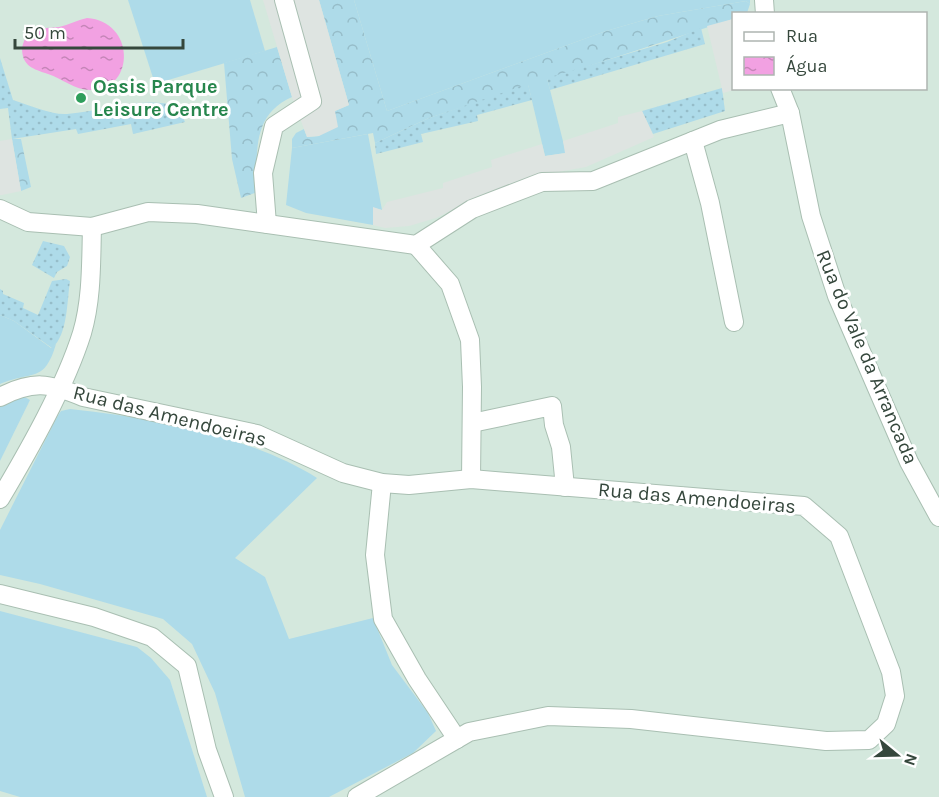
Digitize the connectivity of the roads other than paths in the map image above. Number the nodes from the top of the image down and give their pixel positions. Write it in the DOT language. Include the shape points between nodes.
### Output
graph roads {
  1 [pos="284,0"];
  2 [pos="781,90"];
  3 [pos="790,113"];
  4 [pos="693,141"];
  5 [pos="0,209"];
  6 [pos="267,224"];
  7 [pos="92,227"];
  8 [pos="416,245"];
  9 [pos="734,322"];
  10 [pos="59,387"];
  11 [pos="0,397"];
  12 [pos="472,423"];
  13 [pos="471,479"];
  14 [pos="382,483"];
  15 [pos="565,487"];
  16 [pos="0,499"];
  17 [pos="939,517"];
  18 [pos="0,594"];
  19 [pos="457,739"];
  20 [pos="224,797"];
  21 [pos="357,797"];
  1 -- 6 [label="street" via="312,101 274,126 263,173"];
  2 -- 3 [label="street, Rua do Vale da Arrancada"];
  3 -- 4 [label="street" via="720,130"];
  3 -- 17 [label="street, Rua do Vale da Arrancada" via="811,216 837,296 909,462"];
  4 -- 8 [label="street" via="593,181 542,183 522,190 472,209"];
  4 -- 9 [label="street"];
  5 -- 7 [label="street" via="28,222"];
  6 -- 7 [label="street" via="148,212"];
  6 -- 8 [label="street"];
  7 -- 10 [label="street" via="90,285 82,332"];
  8 -- 12 [label="street" via="450,284 470,340"];
  10 -- 11 [label="street, Rua das Amendoeiras" via="22,386"];
  10 -- 14 [label="street, Rua das Amendoeiras" via="83,397 257,434 343,473"];
  10 -- 16 [label="street"];
  12 -- 13 [label="street"];
  12 -- 15 [label="street" via="552,406"];
  13 -- 14 [label="street, Rua das Amendoeiras" via="409,485"];
  13 -- 15 [label="street, Rua das Amendoeiras"];
  14 -- 19 [label="street" via="375,555 383,619"];
  15 -- 19 [label="street, Rua das Amendoeiras" via="804,506 839,536 850,562 891,672 896,696 886,724 869,740 826,741 631,719 548,716 470,732"];
  18 -- 20 [label="street" via="94,617 152,637 186,666 207,750"];
  19 -- 21 [label="street, Rua das Amendoeiras"];
}
